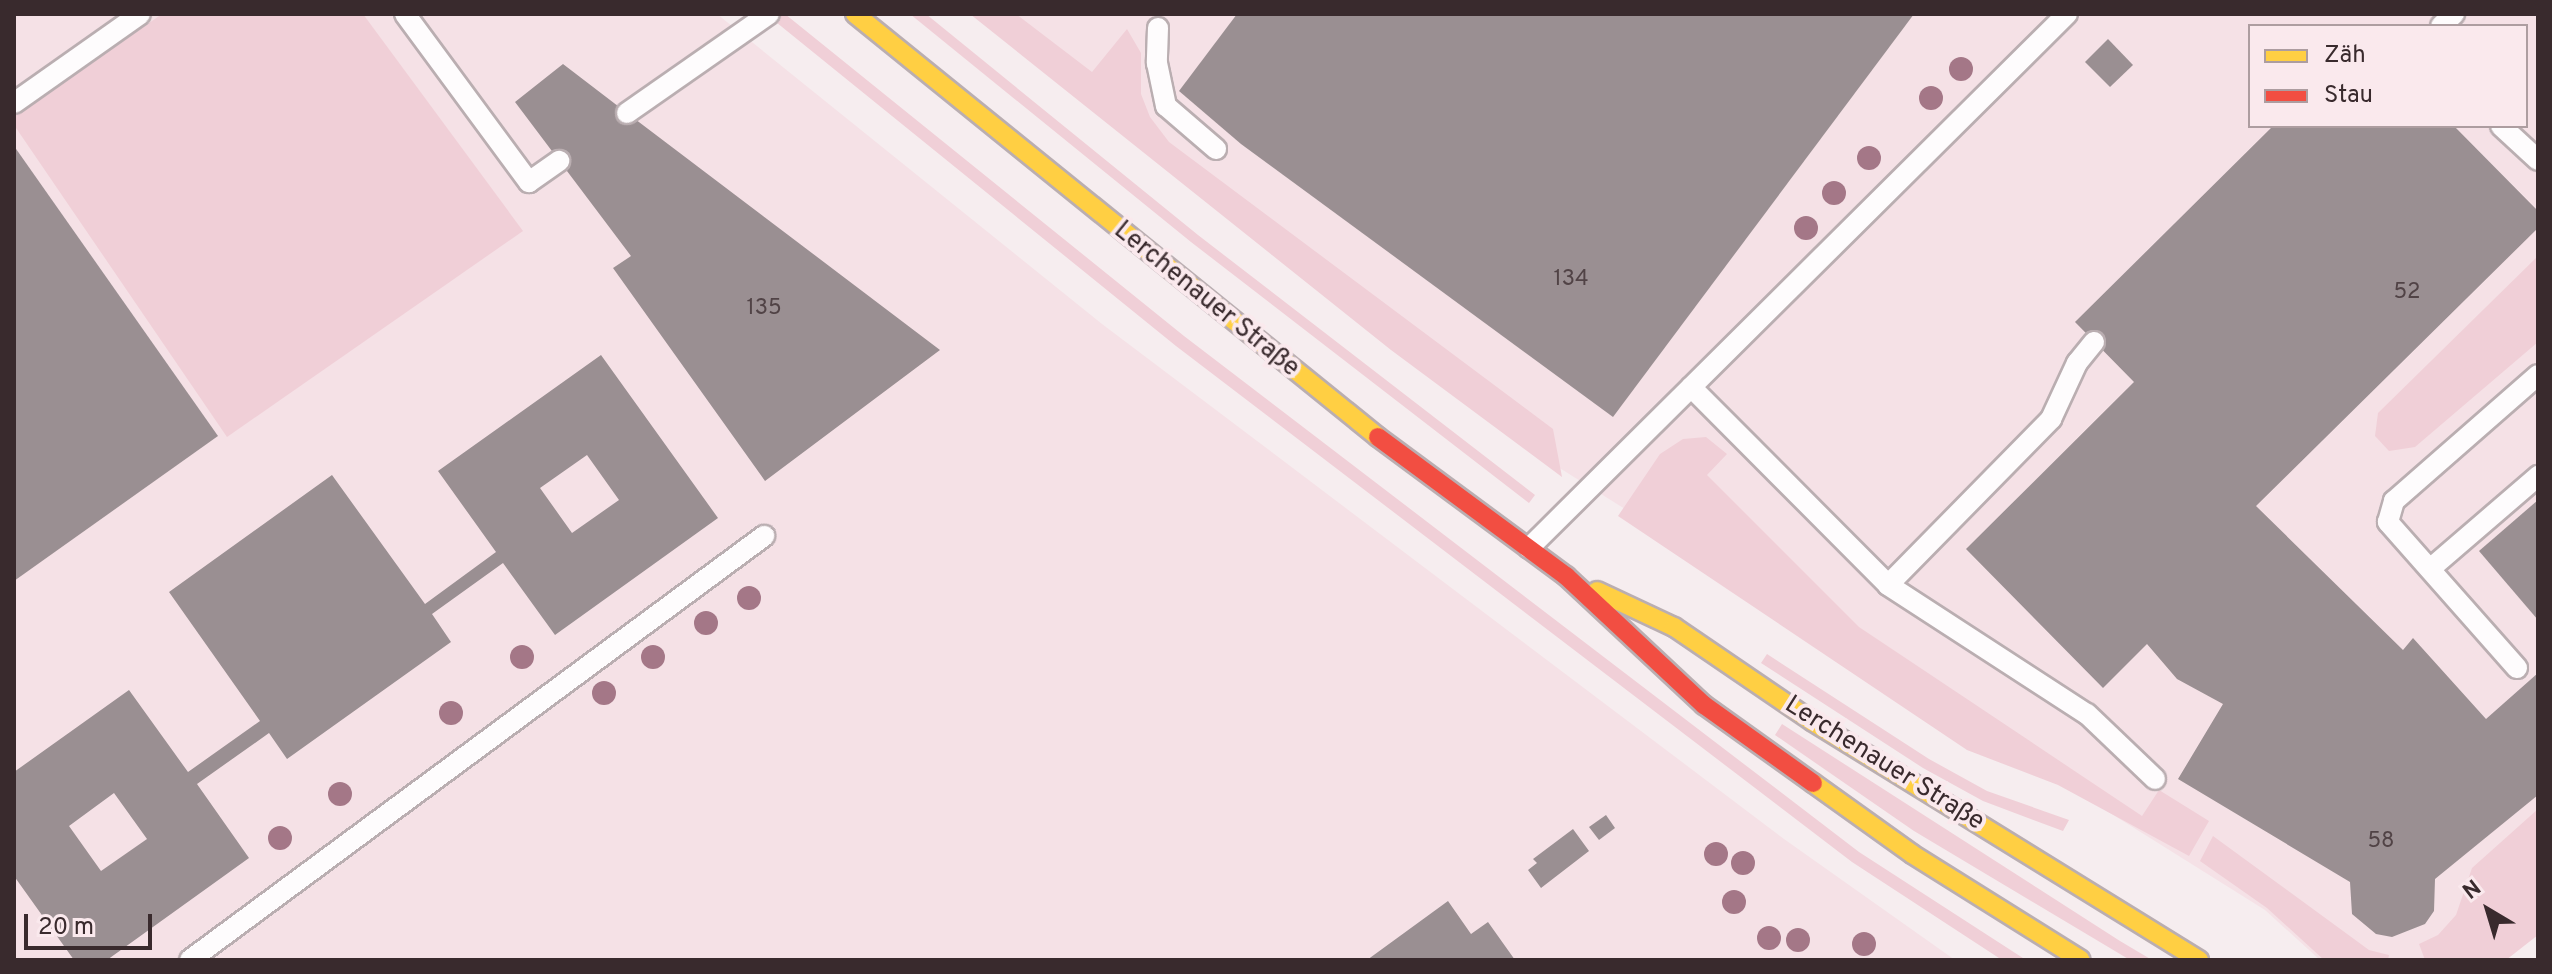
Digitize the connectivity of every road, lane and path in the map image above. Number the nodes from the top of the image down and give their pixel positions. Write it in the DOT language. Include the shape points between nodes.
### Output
graph roads {
  1 [pos="140,14"];
  2 [pos="405,14"];
  3 [pos="769,14"];
  4 [pos="855,14"];
  5 [pos="2067,14"];
  6 [pos="1158,28"];
  7 [pos="14,103"];
  8 [pos="627,113"];
  9 [pos="2503,128"];
  10 [pos="1216,149"];
  11 [pos="2538,160"];
  12 [pos="559,161"];
  13 [pos="2094,342"];
  14 [pos="2538,375"];
  15 [pos="1691,387"];
  16 [pos="2538,476"];
  17 [pos="764,536"];
  18 [pos="1529,548"];
  19 [pos="2430,569"];
  20 [pos="1566,576"];
  21 [pos="1888,585"];
  22 [pos="2517,668"];
  23 [pos="2155,779"];
  24 [pos="190,960"];
  25 [pos="2081,960"];
  26 [pos="2199,960"];
  1 -- 7 [label="lane"];
  2 -- 12 [label="lane" via="529,182"];
  3 -- 8 [label="lane"];
  4 -- 18 [label="main road, Lerchenauer Straße" via="1375,435"];
  5 -- 15 [label="lane"];
  6 -- 10 [label="lane" via="1157,63 1166,106"];
  9 -- 11 [label="lane"];
  13 -- 21 [label="lane" via="2077,363 2051,419"];
  14 -- 19 [label="lane" via="2394,501 2388,522"];
  15 -- 18 [label="lane"];
  15 -- 21 [label="lane"];
  16 -- 19 [label="lane"];
  17 -- 24 [label="lane"];
  18 -- 20 [label="main road, Lerchenauer Straße"];
  19 -- 22 [label="lane"];
  20 -- 25 [label="main road, Lerchenauer Straße" via="1704,705 1912,854"];
  20 -- 26 [label="main road, Lerchenauer Straße" via="1674,627 1812,721"];
  21 -- 23 [label="lane" via="2087,714"];
}
